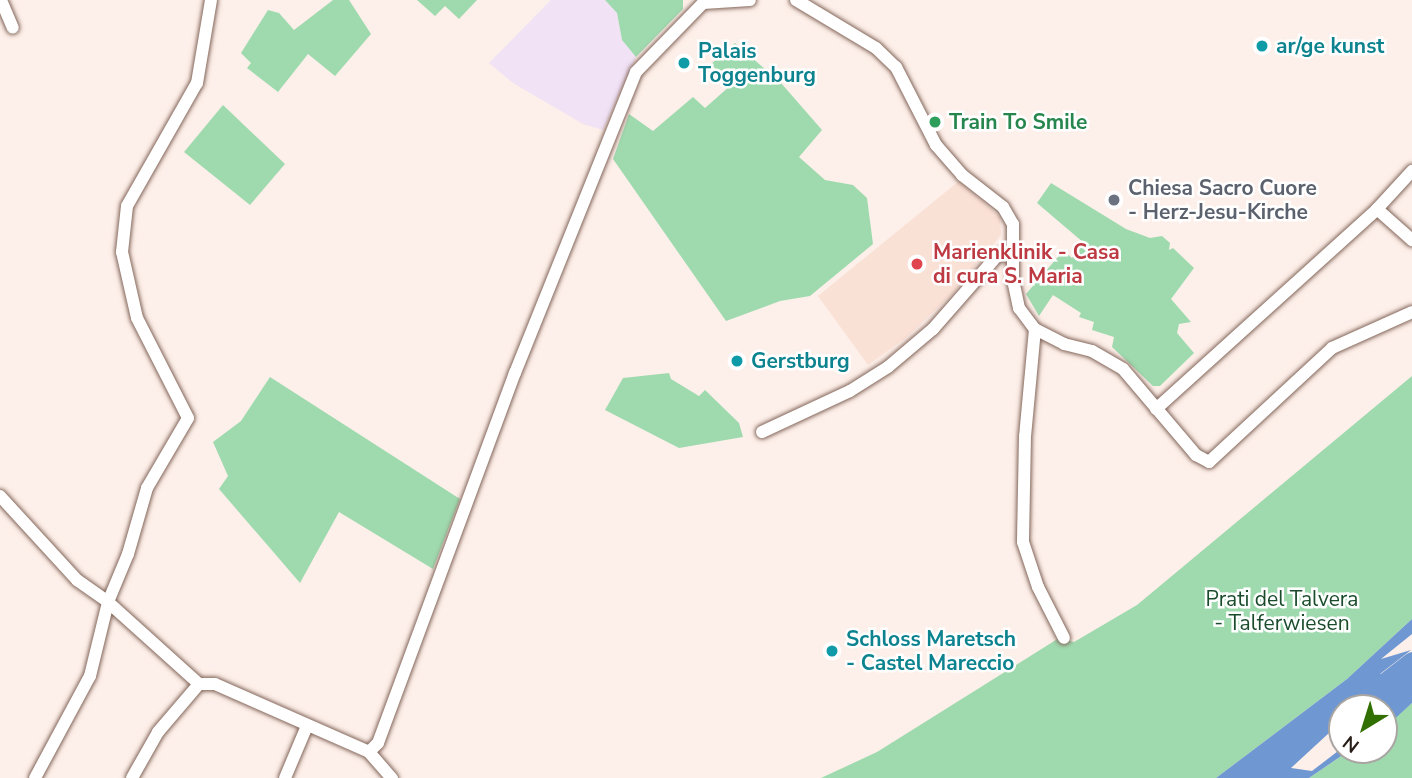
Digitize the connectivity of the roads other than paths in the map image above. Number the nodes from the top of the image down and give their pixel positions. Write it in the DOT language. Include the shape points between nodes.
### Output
graph roads {
  1 [pos="1,0"];
  2 [pos="211,0"];
  3 [pos="750,0"];
  4 [pos="796,0"];
  5 [pos="702,2"];
  6 [pos="13,28"];
  7 [pos="1412,171"];
  8 [pos="1377,209"];
  9 [pos="1412,240"];
  10 [pos="1012,253"];
  11 [pos="1412,312"];
  12 [pos="1035,329"];
  13 [pos="1156,409"];
  14 [pos="762,432"];
  15 [pos="0,496"];
  16 [pos="4,512"];
  17 [pos="108,602"];
  18 [pos="1064,638"];
  19 [pos="199,684"];
  20 [pos="307,726"];
  21 [pos="369,752"];
  22 [pos="35,778"];
  23 [pos="132,778"];
  24 [pos="285,778"];
  25 [pos="392,778"];
  1 -- 6 [label="street"];
  2 -- 17 [label="street" via="197,83 127,206 122,252 130,294 137,318 188,418 147,488"];
  3 -- 5 [label="street"];
  4 -- 10 [label="street" via="876,48 897,67 936,145 962,175 1003,207 1013,224"];
  5 -- 21 [label="street" via="636,72 407,656 385,730"];
  7 -- 8 [label="street"];
  8 -- 9 [label="street"];
  8 -- 13 [label="street"];
  10 -- 12 [label="street" via="1019,308"];
  10 -- 14 [label="street" via="998,256 933,329 888,367 850,391"];
  11 -- 13 [label="street" via="1332,348 1209,463 1196,455"];
  12 -- 13 [label="street" via="1109,359"];
  12 -- 18 [label="street" via="1023,542 1038,587"];
  15 -- 16 [label="street"];
  16 -- 17 [label="street" via="77,580"];
  17 -- 19 [label="street"];
  17 -- 22 [label="street" via="90,676"];
  19 -- 20 [label="street" via="215,684"];
  19 -- 23 [label="street" via="158,732"];
  20 -- 21 [label="street"];
  20 -- 24 [label="street"];
  21 -- 25 [label="street"];
}
